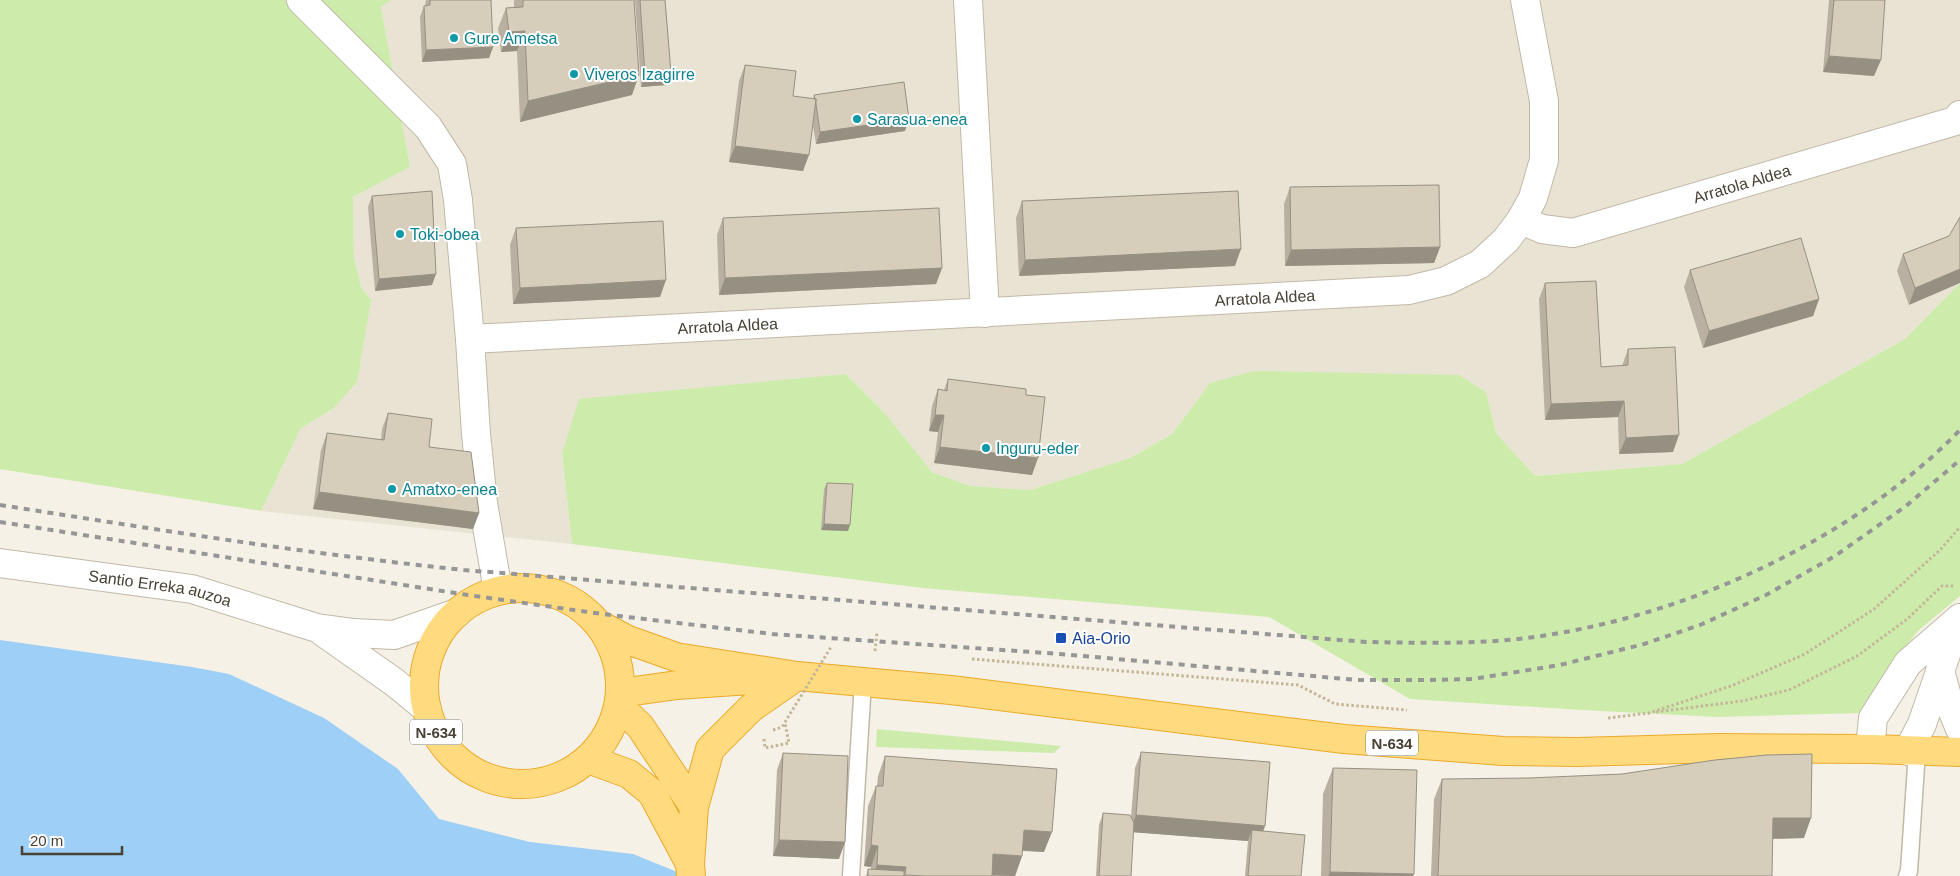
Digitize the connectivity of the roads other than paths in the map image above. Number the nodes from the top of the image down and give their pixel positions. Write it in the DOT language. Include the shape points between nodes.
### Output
graph roads {
  1 [pos="301,0"];
  2 [pos="968,0"];
  3 [pos="1525,0"];
  4 [pos="1960,115"];
  5 [pos="1521,220"];
  6 [pos="985,313"];
  7 [pos="470,339"];
  8 [pos="0,563"];
  9 [pos="498,591"];
  10 [pos="457,612"];
  11 [pos="1958,620"];
  12 [pos="598,624"];
  13 [pos="317,628"];
  14 [pos="1940,670"];
  15 [pos="797,676"];
  16 [pos="863,682"];
  17 [pos="620,700"];
  18 [pos="427,710"];
  19 [pos="1960,729"];
  20 [pos="1870,749"];
  21 [pos="1913,751"];
  22 [pos="1960,752"];
  23 [pos="588,759"];
  24 [pos="694,807"];
  25 [pos="691,870"];
  26 [pos="851,876"];
  27 [pos="1907,876"];
  1 -- 7 [label="street" via="428,127 452,164"];
  2 -- 6 [label="street"];
  3 -- 5 [label="street, Arratola Aldea" via="1544,101 1544,160 1533,198"];
  4 -- 5 [label="street, Arratola Aldea" via="1955,120 1574,233 1542,229"];
  5 -- 6 [label="street, Arratola Aldea" via="1506,240 1480,264 1446,281 1409,290"];
  6 -- 7 [label="street, Arratola Aldea"];
  7 -- 9 [label="street" via="483,503"];
  8 -- 13 [label="street, Santio Erreka auzoa" via="192,589"];
  9 -- 10 [label="highway, N-634"];
  9 -- 12 [label="highway, N-634" via="524,588 551,592 584,609"];
  10 -- 13 [label="street, Santio Erreka auzoa" via="394,635"];
  10 -- 18 [label="highway, N-634" via="432,647 424,673"];
  11 -- 14 [label="street"];
  11 -- 20 [label="street" via="1908,663 1873,718"];
  12 -- 15 [label="highway, N-634" via="628,640 676,658"];
  12 -- 17 [label="highway, N-634" via="614,651"];
  13 -- 18 [label="street, Santio Erreka auzoa" via="394,682"];
  14 -- 19 [label="street"];
  14 -- 21 [label="street"];
  15 -- 16 [label="highway, N-634"];
  15 -- 17 [label="highway, N-634" via="677,685"];
  15 -- 24 [label="highway" via="751,708 710,750"];
  16 -- 20 [label="highway, N-634" via="1433,747 1577,752 1720,748"];
  16 -- 26 [label="lane"];
  17 -- 23 [label="highway, N-634" via="610,729"];
  17 -- 24 [label="highway"];
  18 -- 23 [label="highway, N-634" via="443,744 466,766 498,781 528,784 546,781 563,775"];
  20 -- 21 [label="highway, N-634"];
  21 -- 22 [label="highway, N-634"];
  21 -- 27 [label="lane" via="1912,834"];
  23 -- 25 [label="highway" via="628,774 652,793"];
  24 -- 25 [label="highway"];
}
